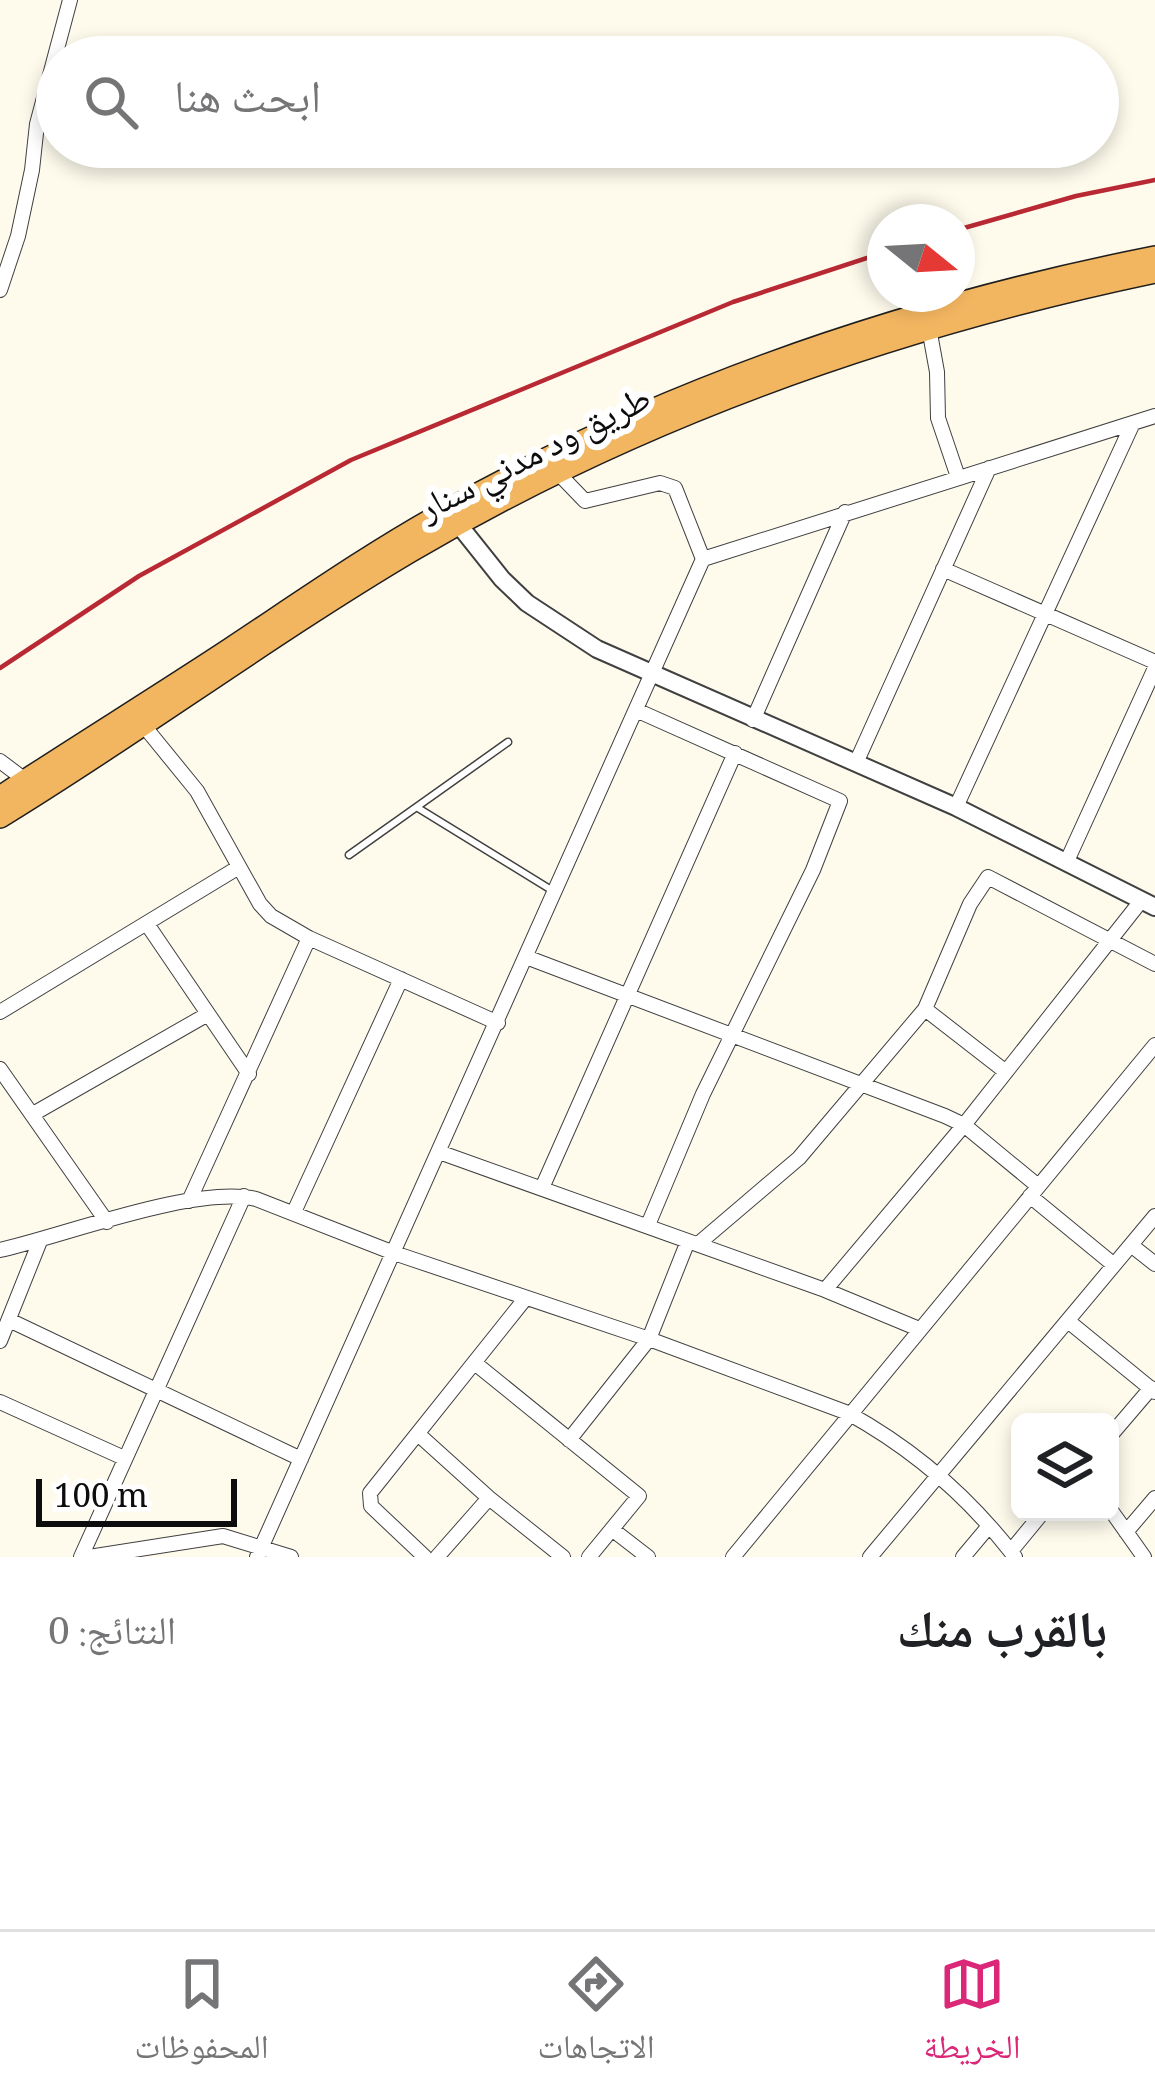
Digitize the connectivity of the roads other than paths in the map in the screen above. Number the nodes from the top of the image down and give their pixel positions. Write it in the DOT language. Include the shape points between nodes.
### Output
graph roads {
  1 [pos="70,0"];
  2 [pos="60,36"];
  3 [pos="36,133"];
  4 [pos="1155,257"];
  5 [pos="1155,272"];
  6 [pos="0,290"];
  7 [pos="929,328"];
  8 [pos="1155,416"];
  9 [pos="1133,423"];
  10 [pos="988,468"];
  11 [pos="558,473"];
  12 [pos="958,477"];
  13 [pos="844,512"];
  14 [pos="453,517"];
  15 [pos="703,559"];
  16 [pos="943,569"];
  17 [pos="1045,614"];
  18 [pos="1155,665"];
  19 [pos="652,676"];
  20 [pos="636,710"];
  21 [pos="137,718"];
  22 [pos="753,720"];
  23 [pos="508,742"];
  24 [pos="735,753"];
  25 [pos="0,761"];
  26 [pos="856,763"];
  27 [pos="32,787"];
  28 [pos="0,797"];
  29 [pos="418,808"];
  30 [pos="956,808"];
  31 [pos="0,817"];
  32 [pos="349,855"];
  33 [pos="1066,861"];
  34 [pos="239,867"];
  35 [pos="554,891"];
  36 [pos="1148,904"];
  37 [pos="147,924"];
  38 [pos="309,938"];
  39 [pos="1111,941"];
  40 [pos="526,957"];
  41 [pos="1155,964"];
  42 [pos="401,980"];
  43 [pos="626,996"];
  44 [pos="925,1009"];
  45 [pos="0,1012"];
  46 [pos="208,1014"];
  47 [pos="497,1023"];
  48 [pos="731,1035"];
  49 [pos="1155,1045"];
  50 [pos="0,1069"];
  51 [pos="1006,1072"];
  52 [pos="249,1074"];
  53 [pos="861,1087"];
  54 [pos="33,1114"];
  55 [pos="964,1125"];
  56 [pos="439,1152"];
  57 [pos="542,1189"];
  58 [pos="1034,1191"];
  59 [pos="244,1196"];
  60 [pos="189,1201"];
  61 [pos="294,1212"];
  62 [pos="1155,1216"];
  63 [pos="107,1222"];
  64 [pos="648,1226"];
  65 [pos="40,1241"];
  66 [pos="693,1242"];
  67 [pos="1131,1245"];
  68 [pos="0,1250"];
  69 [pos="394,1253"];
  70 [pos="1155,1264"];
  71 [pos="1114,1265"];
  72 [pos="825,1290"];
  73 [pos="525,1299"];
  74 [pos="9,1320"];
  75 [pos="1068,1321"];
  76 [pos="919,1328"];
  77 [pos="649,1339"];
  78 [pos="0,1341"];
  79 [pos="476,1364"];
  80 [pos="154,1388"];
  81 [pos="1153,1390"];
  82 [pos="0,1402"];
  83 [pos="848,1413"];
  84 [pos="1119,1426"];
  85 [pos="418,1434"];
  86 [pos="568,1440"];
  87 [pos="124,1458"];
  88 [pos="301,1459"];
  89 [pos="940,1477"];
  90 [pos="489,1498"];
  91 [pos="1155,1498"];
  92 [pos="1037,1521"];
  93 [pos="1118,1521"];
  94 [pos="989,1526"];
  95 [pos="613,1530"];
  96 [pos="1126,1532"];
  97 [pos="260,1552"];
  98 [pos="1013,1554"];
  99 [pos="94,1556"];
  100 [pos="291,1557"];
  101 [pos="425,1557"];
  102 [pos="437,1557"];
  103 [pos="563,1557"];
  104 [pos="590,1557"];
  105 [pos="647,1557"];
  106 [pos="733,1557"];
  107 [pos="870,1557"];
  108 [pos="963,1557"];
  109 [pos="1144,1557"];
  1 -- 2 [label="street"];
  3 -- 6 [label="street"];
  4 -- 14 [label="highway, طريق ود مدني سنار" via="1004,289 829,343 655,409"];
  5 -- 7 [label="highway, طريق ود مدني سنار"];
  7 -- 11 [label="highway, طريق ود مدني سنار" via="715,402"];
  7 -- 12 [label="street" via="938,418"];
  8 -- 9 [label="street"];
  9 -- 10 [label="street"];
  9 -- 17 [label="street"];
  10 -- 12 [label="street"];
  10 -- 16 [label="street"];
  11 -- 14 [label="highway, طريق ود مدني سنار"];
  11 -- 15 [label="street" via="585,501 660,484 675,488"];
  12 -- 13 [label="street"];
  13 -- 15 [label="street"];
  13 -- 22 [label="street"];
  14 -- 19 [label="street" via="527,603"];
  14 -- 21 [label="highway, طريق ود مدني سنار"];
  15 -- 19 [label="street"];
  16 -- 17 [label="street"];
  16 -- 26 [label="street"];
  17 -- 18 [label="street"];
  17 -- 30 [label="street"];
  18 -- 33 [label="street"];
  19 -- 20 [label="street"];
  19 -- 22 [label="street"];
  20 -- 24 [label="street"];
  20 -- 35 [label="street"];
  21 -- 27 [label="highway, طريق ود مدني سنار"];
  21 -- 34 [label="street" via="197,791"];
  22 -- 26 [label="street"];
  23 -- 29 [label="lane"];
  24 -- 43 [label="street"];
  24 -- 48 [label="street" via="840,801"];
  25 -- 27 [label="street"];
  26 -- 30 [label="street"];
  27 -- 28 [label="highway, طريق ود مدني سنار"];
  27 -- 31 [label="highway, طريق ود مدني سنار"];
  29 -- 32 [label="lane"];
  29 -- 35 [label="lane"];
  30 -- 33 [label="street"];
  33 -- 36 [label="street"];
  34 -- 37 [label="street"];
  34 -- 38 [label="street" via="271,916"];
  35 -- 40 [label="street"];
  36 -- 39 [label="street"];
  37 -- 45 [label="street"];
  37 -- 46 [label="street"];
  38 -- 42 [label="street"];
  38 -- 52 [label="street"];
  39 -- 41 [label="street"];
  39 -- 44 [label="street" via="988,877"];
  39 -- 51 [label="street"];
  40 -- 43 [label="street"];
  40 -- 47 [label="street"];
  42 -- 47 [label="street"];
  42 -- 61 [label="street"];
  43 -- 48 [label="street"];
  43 -- 57 [label="street"];
  44 -- 51 [label="street"];
  44 -- 53 [label="street"];
  46 -- 52 [label="street"];
  46 -- 54 [label="street"];
  47 -- 56 [label="street"];
  48 -- 53 [label="street"];
  48 -- 64 [label="street"];
  49 -- 58 [label="street"];
  50 -- 54 [label="street"];
  51 -- 55 [label="street"];
  52 -- 60 [label="street"];
  53 -- 55 [label="street"];
  53 -- 66 [label="street" via="799,1158"];
  54 -- 63 [label="street"];
  55 -- 58 [label="street"];
  55 -- 72 [label="street"];
  56 -- 57 [label="street"];
  56 -- 69 [label="street"];
  57 -- 64 [label="street"];
  58 -- 71 [label="street"];
  58 -- 76 [label="street"];
  59 -- 60 [label="street"];
  59 -- 61 [label="street"];
  59 -- 80 [label="street"];
  60 -- 63 [label="street"];
  61 -- 69 [label="street"];
  62 -- 67 [label="street"];
  63 -- 65 [label="street"];
  64 -- 66 [label="street"];
  65 -- 68 [label="street"];
  65 -- 74 [label="street"];
  66 -- 72 [label="street"];
  66 -- 77 [label="street"];
  67 -- 70 [label="street"];
  67 -- 71 [label="street"];
  69 -- 73 [label="street"];
  69 -- 88 [label="street"];
  71 -- 75 [label="street"];
  72 -- 76 [label="street"];
  73 -- 77 [label="street"];
  73 -- 79 [label="street"];
  74 -- 78 [label="street"];
  74 -- 80 [label="street"];
  75 -- 81 [label="street"];
  75 -- 89 [label="street"];
  76 -- 83 [label="street"];
  77 -- 83 [label="street"];
  77 -- 86 [label="street"];
  79 -- 85 [label="street"];
  79 -- 86 [label="street"];
  80 -- 87 [label="street"];
  80 -- 88 [label="street"];
  81 -- 84 [label="street"];
  82 -- 87 [label="street"];
  83 -- 89 [label="street"];
  83 -- 106 [label="street"];
  85 -- 90 [label="street"];
  85 -- 101 [label="street" via="368,1500"];
  86 -- 95 [label="street" via="639,1496"];
  87 -- 99 [label="street"];
  88 -- 97 [label="street"];
  89 -- 94 [label="street"];
  89 -- 107 [label="street"];
  90 -- 102 [label="street"];
  90 -- 103 [label="street"];
  91 -- 96 [label="street"];
  92 -- 98 [label="street"];
  93 -- 96 [label="street"];
  94 -- 98 [label="street"];
  94 -- 108 [label="street"];
  95 -- 104 [label="street"];
  95 -- 105 [label="street"];
  96 -- 109 [label="street"];
  97 -- 99 [label="street" via="223,1536"];
  97 -- 100 [label="street"];
}
